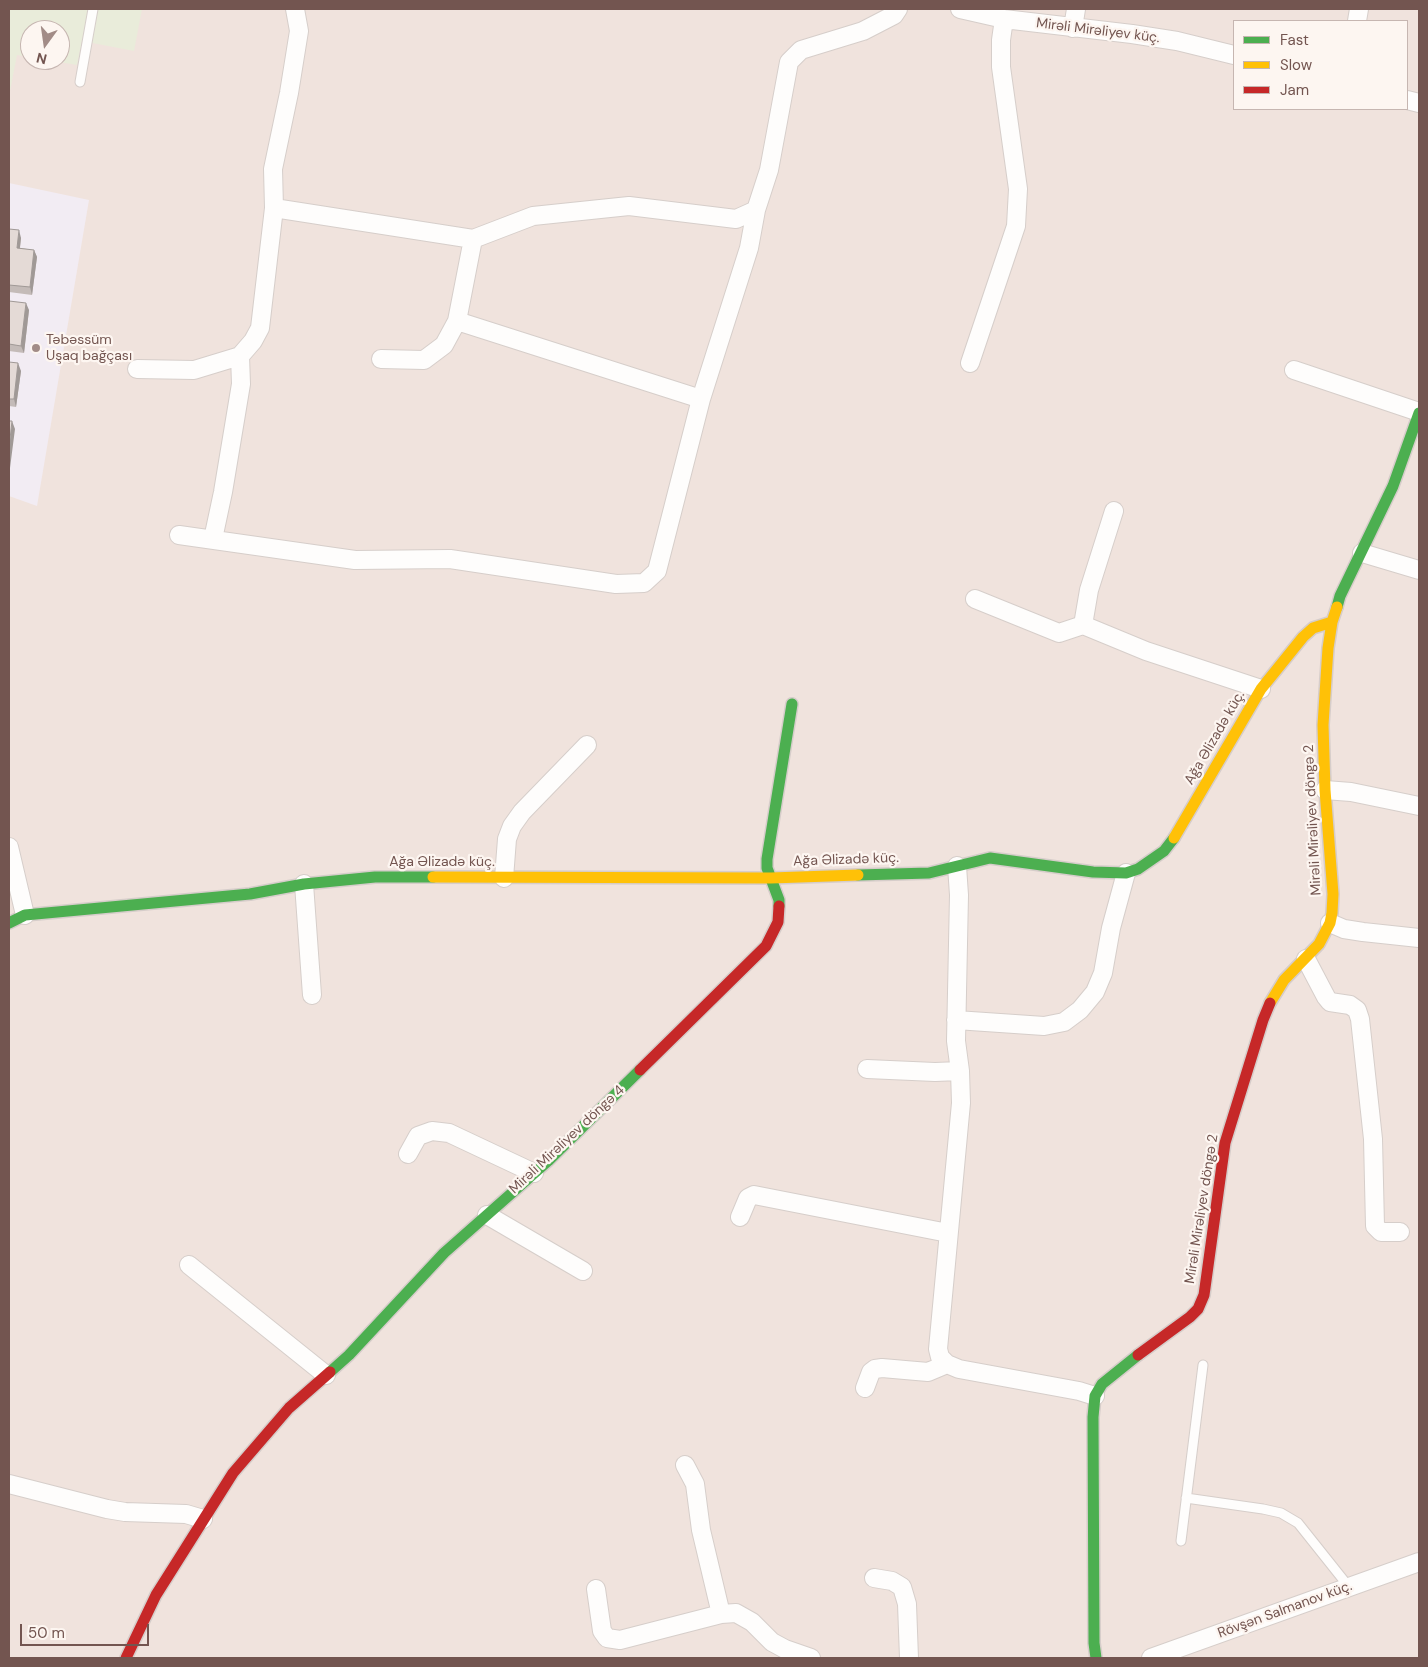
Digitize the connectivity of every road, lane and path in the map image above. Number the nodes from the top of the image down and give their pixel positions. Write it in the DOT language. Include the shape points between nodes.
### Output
graph roads {
  1 [pos="93,9"];
  2 [pos="295,9"];
  3 [pos="898,9"];
  4 [pos="960,9"];
  5 [pos="1076,9"];
  6 [pos="1004,19"];
  7 [pos="1073,28"];
  8 [pos="1233,55"];
  9 [pos="80,82"];
  10 [pos="274,208"];
  11 [pos="756,210"];
  12 [pos="474,239"];
  13 [pos="457,321"];
  14 [pos="240,356"];
  15 [pos="381,359"];
  16 [pos="970,363"];
  17 [pos="137,369"];
  18 [pos="1294,370"];
  19 [pos="701,399"];
  20 [pos="1419,412"];
  21 [pos="1415,441"];
  22 [pos="1114,511"];
  23 [pos="179,535"];
  24 [pos="213,539"];
  25 [pos="1362,553"];
  26 [pos="1419,570"];
  27 [pos="975,599"];
  28 [pos="1332,622"];
  29 [pos="1083,625"];
  30 [pos="1261,689"];
  31 [pos="792,704"];
  32 [pos="587,745"];
  33 [pos="1325,790"];
  34 [pos="1419,806"];
  35 [pos="9,847"];
  36 [pos="957,866"];
  37 [pos="1126,873"];
  38 [pos="504,878"];
  39 [pos="770,878"];
  40 [pos="304,884"];
  41 [pos="25,916"];
  42 [pos="9,923"];
  43 [pos="1330,923"];
  44 [pos="1419,938"];
  45 [pos="1306,959"];
  46 [pos="312,995"];
  47 [pos="956,1020"];
  48 [pos="867,1069"];
  49 [pos="960,1071"];
  50 [pos="408,1154"];
  51 [pos="534,1174"];
  52 [pos="487,1215"];
  53 [pos="740,1217"];
  54 [pos="1400,1232"];
  55 [pos="948,1233"];
  56 [pos="189,1265"];
  57 [pos="583,1271"];
  58 [pos="947,1364"];
  59 [pos="1203,1365"];
  60 [pos="326,1375"];
  61 [pos="865,1388"];
  62 [pos="1095,1396"];
  63 [pos="685,1465"];
  64 [pos="9,1484"];
  65 [pos="1186,1498"];
  66 [pos="203,1519"];
  67 [pos="1181,1541"];
  68 [pos="1419,1562"];
  69 [pos="874,1578"];
  70 [pos="1350,1587"];
  71 [pos="596,1589"];
  72 [pos="721,1614"];
  73 [pos="1157,1657"];
  74 [pos="126,1658"];
  75 [pos="811,1658"];
  76 [pos="909,1658"];
  77 [pos="1096,1658"];
  1 -- 9 [label="lane"];
  2 -- 10 [label="street" via="299,31 273,169"];
  3 -- 11 [label="street" via="894,15 864,31 801,50 789,62 769,170"];
  4 -- 6 [label="street, Mirəli Mirəliyev küç."];
  5 -- 7 [label="street"];
  6 -- 7 [label="street, Mirəli Mirəliyev küç."];
  6 -- 16 [label="street" via="1001,67 1018,189 1016,226"];
  7 -- 8 [label="street, Mirəli Mirəliyev küç." via="1177,41"];
  10 -- 12 [label="street"];
  10 -- 14 [label="street" via="260,328"];
  11 -- 12 [label="street" via="736,219 629,206 533,216"];
  11 -- 19 [label="street" via="749,248"];
  12 -- 13 [label="street"];
  13 -- 15 [label="street" via="444,345 424,360"];
  13 -- 19 [label="street"];
  14 -- 17 [label="street" via="194,370"];
  14 -- 24 [label="street" via="241,384"];
  18 -- 20 [label="street"];
  19 -- 24 [label="street" via="656,571 644,584 616,584 450,559 355,560"];
  20 -- 21 [label="street"];
  21 -- 25 [label="street"];
  22 -- 29 [label="street" via="1089,590"];
  23 -- 24 [label="street"];
  25 -- 26 [label="street"];
  25 -- 28 [label="street" via="1340,596"];
  27 -- 29 [label="street" via="1059,633"];
  28 -- 30 [label="street, Ağa Əlizadə küç." via="1313,628 1303,637"];
  28 -- 33 [label="street, Mirəli Mirəliyev döngə 2" via="1323,726"];
  29 -- 30 [label="street" via="1146,651"];
  30 -- 37 [label="street, Ağa Əlizadə küç." via="1178,833 1164,852 1138,870"];
  31 -- 39 [label="street, Mirəli Mirəliyev döngə 4" via="768,847"];
  32 -- 38 [label="street" via="512,826 507,839"];
  33 -- 34 [label="street"];
  33 -- 43 [label="street, Mirəli Mirəliyev döngə 2" via="1333,894"];
  35 -- 41 [label="street"];
  36 -- 37 [label="street, Ağa Əlizadə küç." via="990,858 1093,872"];
  36 -- 39 [label="street, Ağa Əlizadə küç." via="929,873"];
  36 -- 47 [label="street"];
  37 -- 47 [label="street" via="1103,972 1095,992 1080,1010 1064,1022 1044,1026"];
  38 -- 39 [label="street, Ağa Əlizadə küç."];
  38 -- 40 [label="street, Ağa Əlizadə küç." via="375,877"];
  39 -- 51 [label="street, Mirəli Mirəliyev döngə 4" via="779,900 779,913 766,946"];
  40 -- 41 [label="street, Ağa Əlizadə küç." via="250,894"];
  40 -- 46 [label="street"];
  41 -- 42 [label="street, Ağa Əlizadə küç."];
  43 -- 44 [label="street" via="1344,929"];
  43 -- 45 [label="street, Mirəli Mirəliyev döngə 2"];
  45 -- 54 [label="street" via="1330,1002 1350,1005 1360,1019 1373,1140 1375,1226 1381,1232"];
  45 -- 62 [label="street, Mirəli Mirəliyev döngə 2" via="1284,980 1272,998 1236,1106 1221,1167 1204,1294 1198,1309 1113,1374"];
  47 -- 49 [label="street"];
  48 -- 49 [label="street"];
  49 -- 55 [label="street" via="961,1103"];
  50 -- 51 [label="street" via="418,1136 432,1131 449,1133"];
  51 -- 52 [label="street, Mirəli Mirəliyev döngə 4"];
  52 -- 57 [label="street"];
  52 -- 60 [label="street, Mirəli Mirəliyev döngə 4" via="444,1253 349,1355"];
  53 -- 55 [label="street" via="748,1198 754,1195"];
  55 -- 58 [label="street" via="938,1349"];
  56 -- 60 [label="street"];
  58 -- 61 [label="street" via="928,1372 875,1368"];
  58 -- 62 [label="street"];
  59 -- 65 [label="lane"];
  60 -- 66 [label="street, Mirəli Mirəliyev döngə 4" via="270,1430 234,1473"];
  62 -- 77 [label="street" via="1092,1417"];
  63 -- 72 [label="street" via="695,1484 701,1530"];
  64 -- 66 [label="street" via="107,1509 186,1514"];
  65 -- 67 [label="lane"];
  65 -- 70 [label="lane" via="1281,1513 1298,1523"];
  66 -- 74 [label="street, Mirəli Mirəliyev döngə 4" via="156,1595"];
  68 -- 70 [label="street, Rövşən Salmanov küç."];
  69 -- 76 [label="street" via="892,1581 902,1587 907,1604"];
  70 -- 73 [label="street, Rövşən Salmanov küç."];
  71 -- 72 [label="street" via="602,1631 608,1638 620,1640"];
  72 -- 75 [label="street" via="736,1613 752,1622 772,1642"];
}
